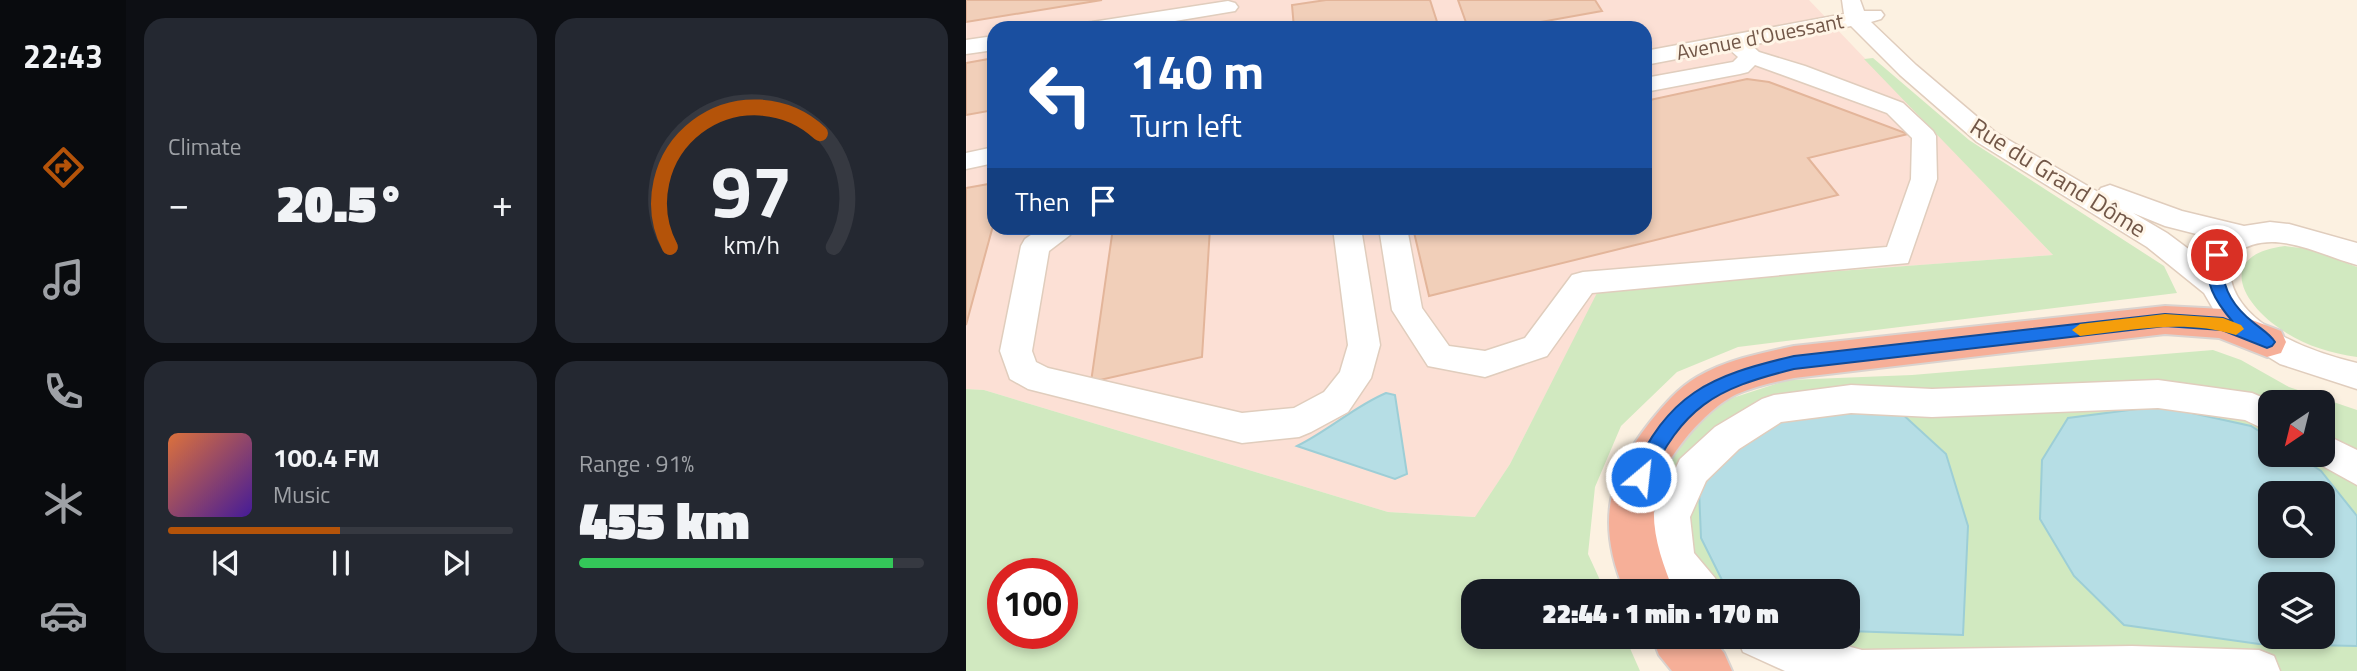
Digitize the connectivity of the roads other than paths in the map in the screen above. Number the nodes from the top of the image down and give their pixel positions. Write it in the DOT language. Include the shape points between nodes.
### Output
graph roads {
  1 [pos="1172,8"];
  2 [pos="1860,10"];
  3 [pos="1229,12"];
  4 [pos="1120,21"];
  5 [pos="987,44"];
  6 [pos="966,47"];
  7 [pos="1743,50"];
  8 [pos="1652,57"];
  9 [pos="1652,84"];
  10 [pos="987,156"];
  11 [pos="966,160"];
  12 [pos="1050,235"];
  13 [pos="1348,235"];
  14 [pos="1394,235"];
  15 [pos="2245,236"];
  16 [pos="2357,255"];
  17 [pos="2217,287"];
  18 [pos="2267,342"];
  19 [pos="2350,378"];
  20 [pos="2258,411"];
  21 [pos="2335,455"];
  22 [pos="2357,468"];
  23 [pos="1645,579"];
  24 [pos="1690,579"];
  25 [pos="1687,649"];
  26 [pos="1784,649"];
  27 [pos="1706,671"];
  28 [pos="1862,671"];
  29 [pos="2259,671"];
  1 -- 3 [label="street"];
  1 -- 4 [label="street"];
  2 -- 7 [label="street, Avenue d'Ouessant"];
  2 -- 15 [label="street, Rue du Grand Dôme" via="2029,148 2082,180 2175,219"];
  2 -- 17 [label="street, Rue du Grand Dôme" via="1908,70 1986,136 2157,240"];
  5 -- 6 [label="street"];
  7 -- 8 [label="street, Avenue d'Ouessant"];
  7 -- 9 [label="street" via="1740,67"];
  7 -- 14 [label="street" via="1895,108 1924,136 1924,179 1898,256 1583,283 1536,347 1485,364 1439,357 1407,310"];
  10 -- 11 [label="street"];
  12 -- 13 [label="street" via="1035,246 1016,351 1022,370 1040,380 1242,428 1299,422 1336,402 1355,378 1364,345"];
  15 -- 16 [label="street" via="2271,232 2303,235"];
  15 -- 17 [label="street" via="2228,243 2217,255"];
  17 -- 18 [label="street, Rue du Grand Dôme" via="2244,324"];
  18 -- 19 [label="street, Rue du Grand Dôme"];
  18 -- 23 [label="highway" via="2223,324 2165,320 1794,362 1744,374 1705,392 1677,418 1649,459 1632,496 1633,544"];
  20 -- 24 [label="street" via="2158,394 1932,403 1851,398 1774,409 1727,438 1693,470 1671,517 1675,560"];
  21 -- 22 [label="street"];
  25 -- 27 [label="highway"];
  26 -- 28 [label="street"];
  28 -- 29 [label="street" via="2132,667"];
}
